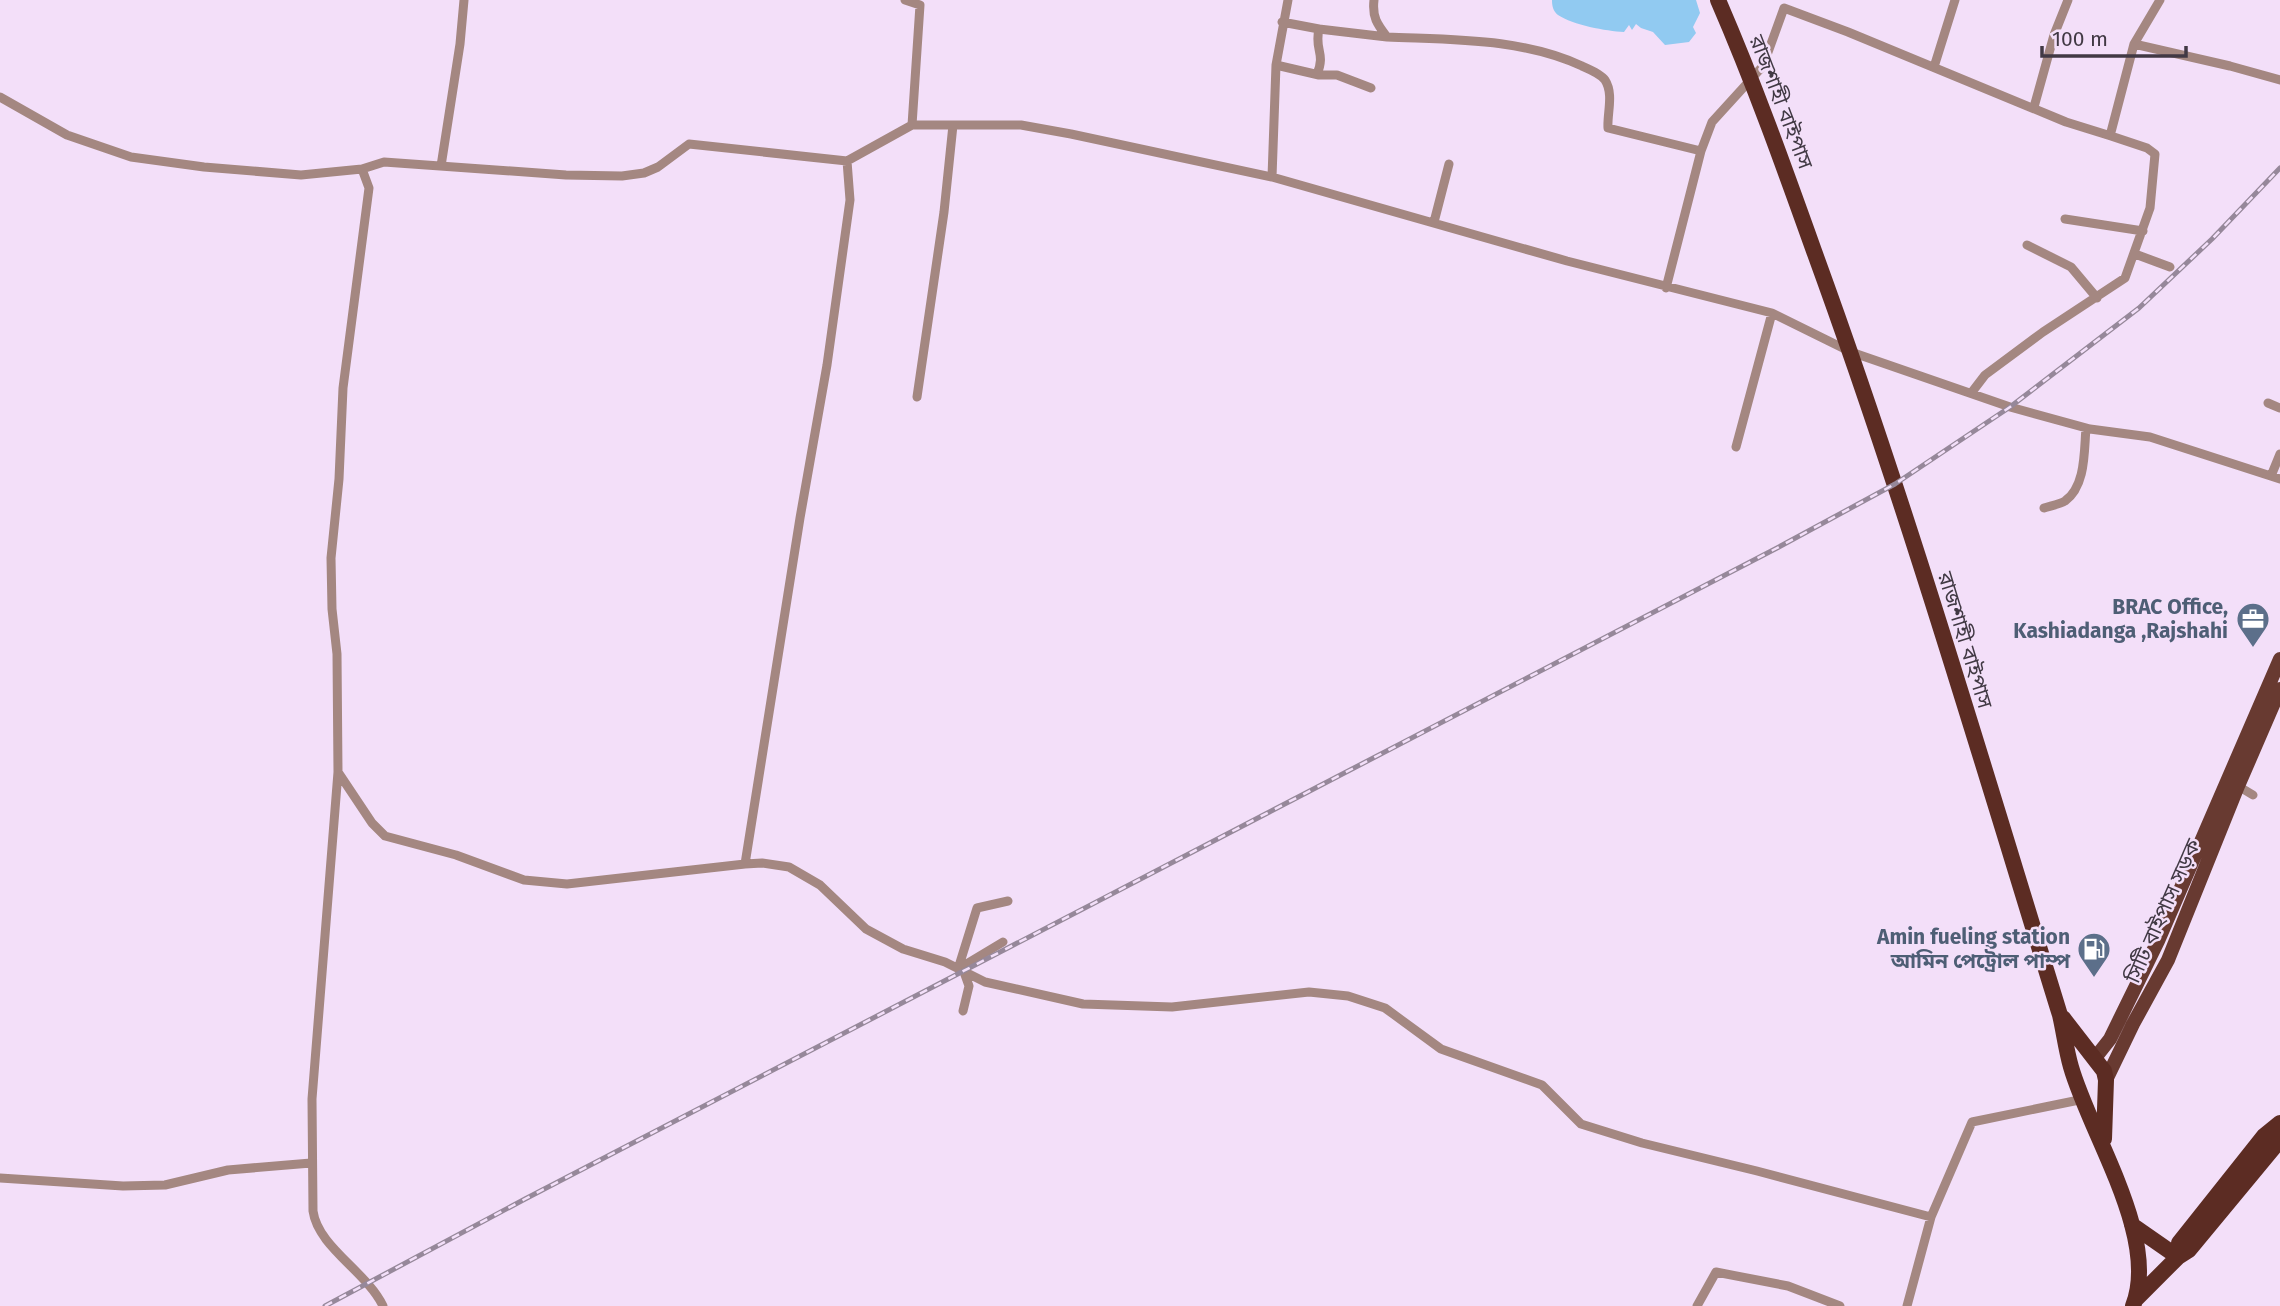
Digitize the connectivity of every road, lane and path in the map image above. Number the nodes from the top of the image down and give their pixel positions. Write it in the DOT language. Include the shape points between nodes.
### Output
graph roads {
  1 [pos="464,0"];
  2 [pos="905,0"];
  3 [pos="1288,0"];
  4 [pos="1374,0"];
  5 [pos="1718,0"];
  6 [pos="1955,0"];
  7 [pos="2068,0"];
  8 [pos="2160,0"];
  9 [pos="1282,22"];
  10 [pos="1319,29"];
  11 [pos="1387,37"];
  12 [pos="2134,44"];
  13 [pos="1276,65"];
  14 [pos="1934,67"];
  15 [pos="1317,74"];
  16 [pos="1752,80"];
  17 [pos="2280,80"];
  18 [pos="1371,88"];
  19 [pos="0,97"];
  20 [pos="2034,107"];
  21 [pos="912,125"];
  22 [pos="953,125"];
  23 [pos="2111,136"];
  24 [pos="1701,151"];
  25 [pos="847,161"];
  26 [pos="1449,164"];
  27 [pos="441,166"];
  28 [pos="362,169"];
  29 [pos="1272,177"];
  30 [pos="2065,219"];
  31 [pos="1434,222"];
  32 [pos="2143,231"];
  33 [pos="2026,245"];
  34 [pos="2135,254"];
  35 [pos="2170,267"];
  36 [pos="1666,288"];
  37 [pos="2097,298"];
  38 [pos="1772,313"];
  39 [pos="1851,352"];
  40 [pos="1972,392"];
  41 [pos="917,397"];
  42 [pos="2268,403"];
  43 [pos="2280,408"];
  44 [pos="2086,428"];
  45 [pos="1736,447"];
  46 [pos="2280,454"];
  47 [pos="2276,477"];
  48 [pos="2044,508"];
  49 [pos="2280,659"];
  50 [pos="2280,689"];
  51 [pos="338,772"];
  52 [pos="2238,786"];
  53 [pos="2253,795"];
  54 [pos="745,863"];
  55 [pos="1008,901"];
  56 [pos="1003,942"];
  57 [pos="961,970"];
  58 [pos="963,1011"];
  59 [pos="2060,1014"];
  60 [pos="2095,1058"];
  61 [pos="2071,1067"];
  62 [pos="2106,1080"];
  63 [pos="2084,1099"];
  64 [pos="2280,1123"];
  65 [pos="2276,1149"];
  66 [pos="2104,1152"];
  67 [pos="311,1163"];
  68 [pos="0,1178"];
  69 [pos="1931,1217"];
  70 [pos="2132,1225"];
  71 [pos="2178,1257"];
  72 [pos="2134,1303"];
  73 [pos="383,1306"];
  74 [pos="1697,1306"];
  75 [pos="1840,1306"];
  76 [pos="1907,1306"];
  1 -- 27 [label="street"];
  2 -- 21 [label="street" via="920,5"];
  3 -- 9 [label="street"];
  4 -- 11 [label="street" via="1375,22"];
  5 -- 16 [label="highway, রাজশাহী বাইপাস"];
  6 -- 14 [label="street"];
  7 -- 20 [label="street"];
  8 -- 12 [label="street"];
  9 -- 10 [label="street"];
  9 -- 13 [label="street"];
  10 -- 11 [label="street"];
  10 -- 15 [label="street" via="1316,41 1322,59"];
  11 -- 24 [label="street" via="1492,42 1561,56 1605,81 1610,99 1608,128"];
  12 -- 17 [label="street"];
  12 -- 23 [label="street"];
  13 -- 15 [label="street"];
  13 -- 29 [label="street"];
  14 -- 16 [label="street" via="1784,8 1763,66"];
  14 -- 20 [label="street"];
  15 -- 18 [label="street" via="1337,75"];
  16 -- 24 [label="street" via="1712,122"];
  16 -- 39 [label="highway, রাজশাহী বাইপাস"];
  19 -- 28 [label="street" via="67,135 131,157 301,175"];
  20 -- 23 [label="street"];
  21 -- 22 [label="street"];
  21 -- 25 [label="street"];
  22 -- 29 [label="street" via="1021,125"];
  22 -- 41 [label="street"];
  23 -- 32 [label="street" via="2155,154"];
  24 -- 36 [label="street"];
  25 -- 27 [label="street" via="689,144 658,167 622,176"];
  25 -- 54 [label="street" via="850,200 827,366"];
  26 -- 31 [label="street"];
  27 -- 28 [label="street" via="384,162"];
  28 -- 51 [label="street" via="369,188 343,388 331,558"];
  29 -- 31 [label="street"];
  30 -- 32 [label="street"];
  31 -- 36 [label="street"];
  32 -- 34 [label="street"];
  33 -- 37 [label="street" via="2071,268"];
  34 -- 35 [label="street"];
  34 -- 37 [label="street" via="2125,278"];
  36 -- 38 [label="street"];
  37 -- 40 [label="street" via="1985,375"];
  38 -- 39 [label="street"];
  38 -- 45 [label="street"];
  39 -- 40 [label="street"];
  39 -- 59 [label="highway, রাজশাহী বাইপাস"];
  40 -- 44 [label="street"];
  42 -- 43 [label="street"];
  44 -- 47 [label="street" via="2150,437"];
  44 -- 48 [label="street" via="2078,483 2066,500"];
  46 -- 47 [label="street"];
  49 -- 60 [label="main road" via="2158,941 2110,1039"];
  50 -- 52 [label="main road, সিটি বাইপাস সড়ক"];
  51 -- 54 [label="street" via="385,836 524,880 567,884"];
  51 -- 67 [label="street"];
  52 -- 53 [label="street"];
  52 -- 62 [label="main road, সিটি বাইপাস সড়ক" via="2168,961"];
  54 -- 57 [label="street" via="789,867 820,885 866,929 903,949"];
  55 -- 57 [label="street" via="977,908"];
  56 -- 57 [label="street"];
  57 -- 58 [label="street" via="969,986"];
  57 -- 69 [label="street" via="985,982 1083,1004 1172,1007 1309,992 1348,996 1385,1008 1441,1049 1542,1085 1581,1124"];
  59 -- 60 [label="highway"];
  59 -- 61 [label="highway, রাজশাহী বাইপাস"];
  60 -- 61 [label="highway"];
  60 -- 62 [label="highway"];
  61 -- 63 [label="highway, রাজশাহী বাইপাস"];
  62 -- 66 [label="highway, সিটি বাইপাস সড়ক"];
  63 -- 66 [label="highway, রাজশাহী বাইপাস"];
  63 -- 69 [label="street" via="1972,1122"];
  64 -- 71 [label="highway" via="2264,1136 2179,1242"];
  65 -- 71 [label="highway"];
  66 -- 70 [label="highway, রাজশাহী বাইপাস"];
  67 -- 68 [label="street" via="228,1170 165,1185"];
  67 -- 73 [label="street" via="315,1225 370,1283"];
  69 -- 76 [label="street"];
  70 -- 71 [label="highway"];
  70 -- 72 [label="highway, রাজশাহী বাইপাস" via="2140,1271"];
  71 -- 72 [label="highway"];
  74 -- 75 [label="street" via="1716,1272 1788,1286"];
}
